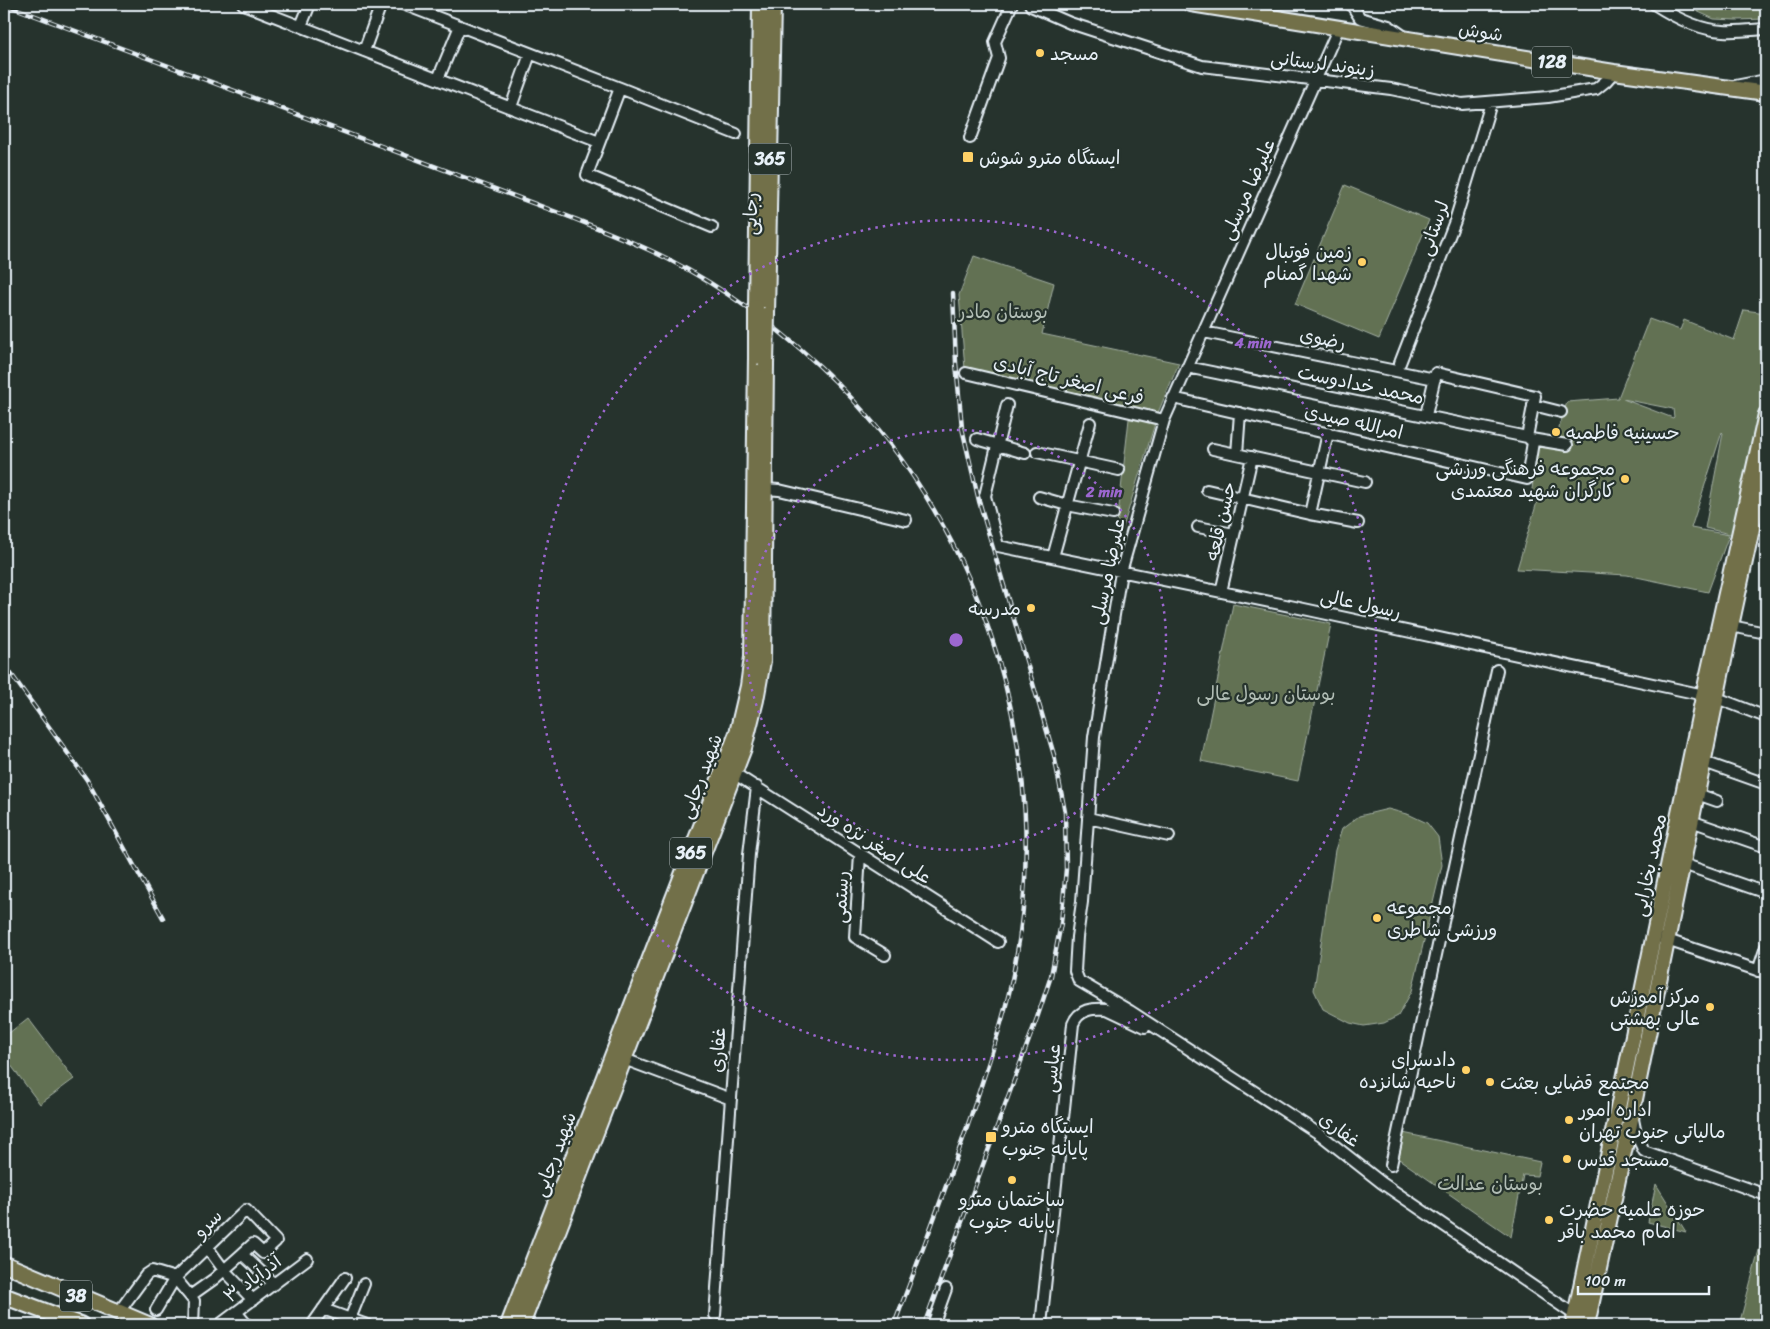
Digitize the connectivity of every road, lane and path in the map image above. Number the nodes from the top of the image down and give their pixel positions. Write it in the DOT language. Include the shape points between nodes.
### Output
graph roads {
  1 [pos="242,4"];
  2 [pos="310,4"];
  3 [pos="381,4"];
  4 [pos="403,4"];
  5 [pos="760,4"];
  6 [pos="773,4"];
  7 [pos="1012,4"];
  8 [pos="1030,4"];
  9 [pos="1191,4"];
  10 [pos="1351,4"];
  11 [pos="1654,4"];
  12 [pos="301,26"];
  13 [pos="460,26"];
  14 [pos="1339,27"];
  15 [pos="1766,29"];
  16 [pos="1407,38"];
  17 [pos="364,51"];
  18 [pos="530,54"];
  19 [pos="1614,72"];
  20 [pos="438,79"];
  21 [pos="1315,80"];
  22 [pos="1766,80"];
  23 [pos="620,88"];
  24 [pos="1726,88"];
  25 [pos="1766,93"];
  26 [pos="1491,103"];
  27 [pos="510,108"];
  28 [pos="736,134"];
  29 [pos="970,138"];
  30 [pos="600,142"];
  31 [pos="712,227"];
  32 [pos="762,310"];
  33 [pos="1204,332"];
  34 [pos="761,361"];
  35 [pos="1400,363"];
  36 [pos="1188,367"];
  37 [pos="966,372"];
  38 [pos="1435,379"];
  39 [pos="1173,398"];
  40 [pos="1534,401"];
  41 [pos="1007,405"];
  42 [pos="1561,412"];
  43 [pos="1240,413"];
  44 [pos="1766,414"];
  45 [pos="1426,415"];
  46 [pos="1164,420"];
  47 [pos="1090,423"];
  48 [pos="1328,433"];
  49 [pos="1529,438"];
  50 [pos="977,439"];
  51 [pos="997,445"];
  52 [pos="1566,445"];
  53 [pos="1213,449"];
  54 [pos="1037,452"];
  55 [pos="1025,453"];
  56 [pos="1237,454"];
  57 [pos="1252,457"];
  58 [pos="1080,461"];
  59 [pos="1766,464"];
  60 [pos="1119,470"];
  61 [pos="1320,472"];
  62 [pos="1366,482"];
  63 [pos="765,489"];
  64 [pos="1207,490"];
  65 [pos="1039,497"];
  66 [pos="1243,498"];
  67 [pos="1068,505"];
  68 [pos="1113,514"];
  69 [pos="1310,514"];
  70 [pos="906,520"];
  71 [pos="1358,523"];
  72 [pos="1198,527"];
  73 [pos="1234,534"];
  74 [pos="1053,557"];
  75 [pos="1121,572"];
  76 [pos="1221,592"];
  77 [pos="1732,595"];
  78 [pos="1731,626"];
  79 [pos="1766,633"];
  80 [pos="1497,670"];
  81 [pos="1710,697"];
  82 [pos="1766,717"];
  83 [pos="1704,762"];
  84 [pos="729,770"];
  85 [pos="1766,784"];
  86 [pos="757,787"];
  87 [pos="1697,794"];
  88 [pos="1717,801"];
  89 [pos="1088,818"];
  90 [pos="1691,821"];
  91 [pos="1169,836"];
  92 [pos="1766,847"];
  93 [pos="860,854"];
  94 [pos="1683,864"];
  95 [pos="1766,893"];
  96 [pos="1660,937"];
  97 [pos="998,942"];
  98 [pos="1766,947"];
  99 [pos="885,955"];
  100 [pos="1762,972"];
  101 [pos="1079,981"];
  102 [pos="1179,1043"];
  103 [pos="624,1059"];
  104 [pos="731,1099"];
  105 [pos="1632,1114"];
  106 [pos="1391,1165"];
  107 [pos="1766,1195"];
  108 [pos="207,1247"];
  109 [pos="242,1254"];
  110 [pos="307,1259"];
  111 [pos="4,1264"];
  112 [pos="224,1270"];
  113 [pos="175,1278"];
  114 [pos="345,1278"];
  115 [pos="274,1284"];
  116 [pos="364,1284"];
  117 [pos="946,1289"];
  118 [pos="4,1296"];
  119 [pos="190,1296"];
  120 [pos="253,1300"];
  121 [pos="1592,1304"];
  122 [pos="323,1309"];
  123 [pos="156,1310"];
  124 [pos="236,1312"];
  125 [pos="118,1314"];
  126 [pos="715,1315"];
  127 [pos="350,1319"];
  128 [pos="1574,1320"];
  129 [pos="81,1325"];
  130 [pos="149,1325"];
  131 [pos="193,1325"];
  132 [pos="219,1325"];
  133 [pos="247,1325"];
  134 [pos="312,1325"];
  135 [pos="367,1325"];
  136 [pos="508,1325"];
  137 [pos="522,1325"];
  138 [pos="933,1325"];
  139 [pos="1041,1325"];
  140 [pos="1587,1325"];
  1 -- 12 [label="street"];
  2 -- 12 [label="street"];
  3 -- 17 [label="street"];
  4 -- 13 [label="street"];
  5 -- 32 [label="main road, رجایی / 365"];
  6 -- 32 [label="main road, رجایی / 365"];
  7 -- 29 [label="street" via="995,42 998,58"];
  8 -- 21 [label="street, زینوند لرستانی" via="1070,23 1202,66"];
  9 -- 14 [label="main road, شوش / 128"];
  10 -- 16 [label="street" via="1360,18 1389,26"];
  11 -- 15 [label="street" via="1675,17 1709,29 1725,32"];
  12 -- 17 [label="street"];
  13 -- 18 [label="street"];
  13 -- 20 [label="street"];
  14 -- 16 [label="main road, شوش / 128"];
  14 -- 21 [label="street, علیرضا مرسلی"];
  16 -- 19 [label="main road, شوش / 128"];
  17 -- 20 [label="street"];
  18 -- 23 [label="street"];
  18 -- 27 [label="street"];
  19 -- 24 [label="main road, شوش / 128"];
  19 -- 26 [label="street, زینوند لرستانی" via="1596,89"];
  20 -- 27 [label="street"];
  21 -- 26 [label="street, زینوند لرستانی" via="1391,89 1462,104"];
  21 -- 33 [label="street, علیرضا مرسلی"];
  22 -- 24 [label="street"];
  23 -- 28 [label="street"];
  23 -- 30 [label="street"];
  24 -- 25 [label="main road, شوش / 128"];
  26 -- 35 [label="street, لرستانی" via="1455,221"];
  27 -- 30 [label="street"];
  30 -- 31 [label="street" via="587,175"];
  32 -- 34 [label="main road, رجایی / 365, bridge"];
  33 -- 36 [label="street, علیرضا مرسلی"];
  33 -- 38 [label="street, رضوی"];
  34 -- 63 [label="main road, شهید رجایی / 365"];
  34 -- 84 [label="main road, شهید رجایی / 365" via="752,657"];
  36 -- 39 [label="street, علیرضا مرسلی"];
  36 -- 45 [label="street, محمد خدادوست"];
  37 -- 46 [label="street, فرعی اصغر تاج آبادی"];
  38 -- 40 [label="street, رضوی" via="1436,373"];
  38 -- 45 [label="street"];
  39 -- 43 [label="street, امرالله صیدی"];
  39 -- 46 [label="street, علیرضا مرسلی"];
  40 -- 42 [label="street"];
  40 -- 49 [label="street"];
  41 -- 51 [label="street"];
  43 -- 48 [label="street, امرالله صیدی"];
  43 -- 56 [label="street"];
  44 -- 77 [label="main road, محمد بخارایی"];
  45 -- 49 [label="street, محمد خدادوست"];
  46 -- 75 [label="street, علیرضا مرسلی"];
  47 -- 58 [label="street"];
  48 -- 49 [label="street, امرالله صیدی" via="1528,478 1533,442"];
  48 -- 61 [label="street"];
  49 -- 52 [label="street, محمد خدادوست"];
  50 -- 51 [label="street"];
  51 -- 55 [label="street"];
  51 -- 74 [label="street, رسول عالی" via="985,496 998,546"];
  53 -- 56 [label="street"];
  54 -- 58 [label="street"];
  56 -- 57 [label="street"];
  57 -- 61 [label="street"];
  57 -- 66 [label="street, حسن قلعه"];
  58 -- 60 [label="street"];
  58 -- 67 [label="street"];
  59 -- 77 [label="main road, محمد بخارایی"];
  61 -- 62 [label="street"];
  61 -- 69 [label="street"];
  63 -- 70 [label="street"];
  63 -- 84 [label="main road, شهید رجایی / 365" via="763,660 744,748"];
  64 -- 66 [label="street"];
  65 -- 67 [label="street"];
  66 -- 69 [label="street"];
  66 -- 73 [label="street, حسن قلعه"];
  67 -- 68 [label="street"];
  67 -- 74 [label="street"];
  69 -- 71 [label="street"];
  72 -- 73 [label="street"];
  73 -- 76 [label="street, حسن قلعه"];
  74 -- 75 [label="street, رسول عالی"];
  75 -- 76 [label="street, رسول عالی"];
  75 -- 89 [label="street, علیرضا مرسلی" via="1094,738"];
  76 -- 81 [label="street, رسول عالی"];
  77 -- 78 [label="main road, محمد بخارایی"];
  77 -- 81 [label="main road, محمد بخارایی"];
  78 -- 79 [label="street"];
  78 -- 81 [label="main road, محمد بخارایی"];
  80 -- 106 [label="street"];
  81 -- 82 [label="street, رسول عالی"];
  81 -- 83 [label="main road, محمد بخارایی"];
  81 -- 96 [label="main road, محمد بخارایی"];
  83 -- 85 [label="street"];
  83 -- 87 [label="main road, محمد بخارایی"];
  84 -- 86 [label="street, علی اصغر نژه ورد"];
  84 -- 103 [label="main road, شهید رجایی / 365"];
  84 -- 136 [label="main road, شهید رجایی / 365"];
  86 -- 93 [label="street, علی اصغر نژه ورد"];
  86 -- 104 [label="street, غفاری"];
  87 -- 88 [label="street"];
  87 -- 90 [label="main road, محمد بخارایی"];
  89 -- 91 [label="street"];
  89 -- 101 [label="street, علیرضا مرسلی" via="1075,972"];
  90 -- 92 [label="street"];
  90 -- 94 [label="main road, محمد بخارایی"];
  93 -- 97 [label="street, علی اصغر نژه ورد"];
  93 -- 99 [label="street, رستمی" via="855,937"];
  94 -- 95 [label="street"];
  94 -- 96 [label="main road, محمد بخارایی"];
  96 -- 100 [label="street"];
  96 -- 105 [label="main road, محمد بخارایی"];
  96 -- 128 [label="main road, محمد بخارایی"];
  98 -- 100 [label="street"];
  101 -- 102 [label="street, غفاری"];
  102 -- 128 [label="street, غفاری" via="1321,1135 1382,1183"];
  102 -- 139 [label="street, عباسی" via="1107,1009 1087,1010 1076,1018"];
  103 -- 104 [label="street"];
  103 -- 137 [label="main road, شهید رجایی / 365"];
  104 -- 126 [label="street, غفاری"];
  105 -- 107 [label="street" via="1644,1151"];
  105 -- 121 [label="main road, محمد بخارایی"];
  108 -- 109 [label="street, سرو" via="246,1210 276,1241 263,1253 253,1244"];
  108 -- 112 [label="street"];
  108 -- 113 [label="street, سرو"];
  109 -- 112 [label="street"];
  109 -- 115 [label="street"];
  110 -- 115 [label="street, ۳ آذرآباد"];
  111 -- 125 [label="highway, 38"];
  112 -- 119 [label="street"];
  112 -- 120 [label="street"];
  113 -- 119 [label="street"];
  113 -- 123 [label="street, سرو"];
  113 -- 125 [label="street" via="152,1270"];
  114 -- 122 [label="street"];
  115 -- 120 [label="street, ۳ آذرآباد" via="267,1294"];
  116 -- 127 [label="street"];
  117 -- 138 [label="street"];
  118 -- 129 [label="highway, 38"];
  119 -- 131 [label="street" via="194,1301"];
  120 -- 124 [label="street, ۳ آذرآباد"];
  121 -- 128 [label="main road"];
  121 -- 140 [label="main road, محمد بخارایی"];
  122 -- 127 [label="street"];
  122 -- 134 [label="street"];
  124 -- 132 [label="street, ۳ آذرآباد"];
  124 -- 133 [label="street"];
  125 -- 130 [label="highway, 38"];
  127 -- 135 [label="street"];
}
